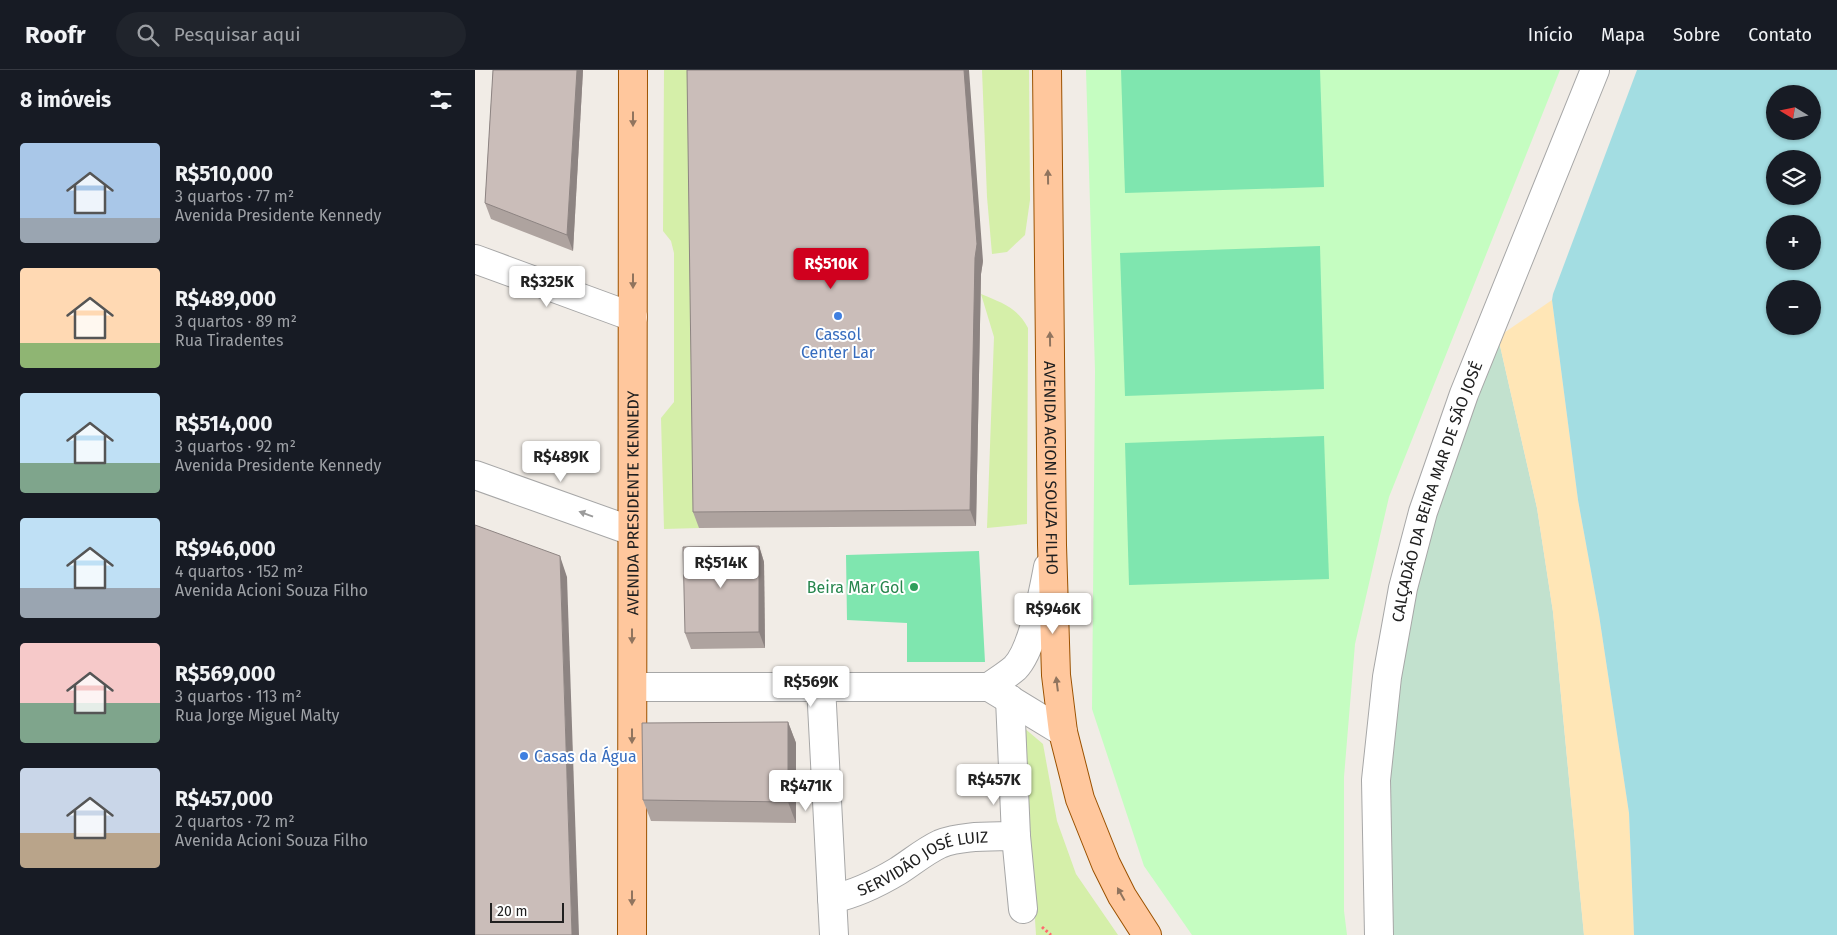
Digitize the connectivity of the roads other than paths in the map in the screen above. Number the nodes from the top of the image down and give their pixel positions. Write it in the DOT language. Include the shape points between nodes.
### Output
graph roads {
  1 [pos="633,70"];
  2 [pos="1047,70"];
  3 [pos="1595,70"];
  4 [pos="475,260"];
  5 [pos="633,317"];
  6 [pos="475,474"];
  7 [pos="632,531"];
  8 [pos="1053,545"];
  9 [pos="821,686"];
  10 [pos="633,687"];
  11 [pos="1000,693"];
  12 [pos="1063,732"];
  13 [pos="1016,836"];
  14 [pos="832,899"];
  15 [pos="1023,909"];
  16 [pos="632,935"];
  17 [pos="834,935"];
  18 [pos="1147,935"];
  19 [pos="1379,935"];
  1 -- 5 [label="main road, AVENIDA PRESIDENTE KENNEDY, one-way"];
  8 -- 2 [label="main road, AVENIDA ACIONI SOUZA FILHO, one-way"];
  3 -- 19 [label="street, CALÇADÃO DA BEIRA MAR DE SÃO JOSÉ" via="1464,394 1423,512 1403,588 1387,677 1376,780"];
  4 -- 5 [label="street"];
  5 -- 7 [label="main road, AVENIDA PRESIDENTE KENNEDY"];
  7 -- 6 [label="street, one-way"];
  7 -- 10 [label="main road, AVENIDA PRESIDENTE KENNEDY, one-way"];
  8 -- 11 [label="street" via="1041,603 1027,647"];
  12 -- 8 [label="main road, AVENIDA ACIONI SOUZA FILHO, one-way" via="1057,675"];
  9 -- 10 [label="street"];
  9 -- 11 [label="street"];
  9 -- 14 [label="street"];
  10 -- 16 [label="main road, AVENIDA PRESIDENTE KENNEDY, one-way"];
  11 -- 12 [label="street"];
  11 -- 13 [label="street"];
  18 -- 12 [label="main road, AVENIDA ACIONI SOUZA FILHO, one-way" via="1122,896 1093,834 1079,799"];
  13 -- 14 [label="street, SERVIDÃO JOSÉ LUIZ" via="979,837 942,844 855,893"];
  13 -- 15 [label="street"];
  14 -- 17 [label="street"];
}
